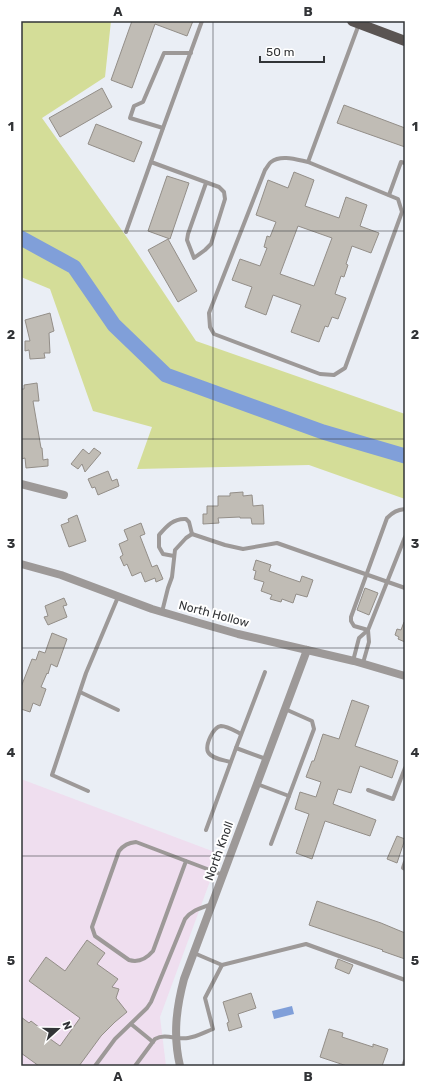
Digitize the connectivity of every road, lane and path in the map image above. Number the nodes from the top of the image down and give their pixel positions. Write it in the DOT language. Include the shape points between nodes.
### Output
graph roads {
  1 [pos="202,21"];
  2 [pos="357,22"];
  3 [pos="405,41"];
  4 [pos="191,53"];
  5 [pos="163,128"];
  6 [pos="151,162"];
  7 [pos="308,162"];
  8 [pos="405,163"];
  9 [pos="206,182"];
  10 [pos="389,194"];
  11 [pos="126,232"];
  12 [pos="21,484"];
  13 [pos="64,495"];
  14 [pos="405,510"];
  15 [pos="192,534"];
  16 [pos="405,537"];
  17 [pos="174,556"];
  18 [pos="21,564"];
  19 [pos="367,574"];
  20 [pos="388,581"];
  21 [pos="405,588"];
  22 [pos="118,596"];
  23 [pos="162,612"];
  24 [pos="368,630"];
  25 [pos="307,650"];
  26 [pos="354,661"];
  27 [pos="363,663"];
  28 [pos="264,672"];
  29 [pos="405,676"];
  30 [pos="80,692"];
  31 [pos="285,709"];
  32 [pos="118,710"];
  33 [pos="241,734"];
  34 [pos="236,748"];
  35 [pos="267,759"];
  36 [pos="230,762"];
  37 [pos="405,768"];
  38 [pos="257,784"];
  39 [pos="368,790"];
  40 [pos="88,791"];
  41 [pos="289,796"];
  42 [pos="206,830"];
  43 [pos="271,844"];
  44 [pos="186,861"];
  45 [pos="405,862"];
  46 [pos="405,869"];
  47 [pos="223,874"];
  48 [pos="212,904"];
  49 [pos="194,953"];
  50 [pos="222,965"];
  51 [pos="405,980"];
  52 [pos="131,1024"];
  53 [pos="176,1037"];
  54 [pos="153,1042"];
  55 [pos="405,1061"];
  56 [pos="95,1066"];
  57 [pos="134,1066"];
  58 [pos="180,1066"];
  59 [pos="403,1066"];
  1 -- 4 [label="lane"];
  2 -- 3 [label="main road"];
  2 -- 7 [label="lane"];
  4 -- 5 [label="lane"];
  4 -- 5 [label="lane" via="164,53 143,102 134,106 130,118"];
  5 -- 6 [label="lane"];
  6 -- 9 [label="lane"];
  6 -- 11 [label="lane"];
  7 -- 10 [label="lane"];
  7 -- 10 [label="lane" via="290,158 279,159 271,162 265,170 209,313 210,327 214,334 320,374 334,375 345,368 402,212 398,199"];
  8 -- 10 [label="lane" via="401,162"];
  9 -- 9 [label="lane" via="188,234 194,258 211,244 225,199 224,192 219,187"];
  12 -- 13 [label="street"];
  14 -- 19 [label="lane" via="398,510 387,518"];
  15 -- 17 [label="lane" via="175,550"];
  15 -- 17 [label="lane" via="189,522 181,518 170,523 159,535 163,554"];
  15 -- 19 [label="lane" via="243,549 278,543"];
  16 -- 20 [label="lane"];
  17 -- 23 [label="lane" via="172,577"];
  18 -- 22 [label="street, North Hollow" via="61,575"];
  19 -- 20 [label="lane"];
  19 -- 24 [label="lane" via="351,621 354,626"];
  20 -- 21 [label="lane"];
  20 -- 24 [label="lane"];
  22 -- 23 [label="street, North Hollow"];
  22 -- 30 [label="lane"];
  23 -- 25 [label="street, North Hollow" via="238,634"];
  24 -- 26 [label="lane" via="359,638"];
  24 -- 27 [label="lane"];
  25 -- 26 [label="street, North Hollow"];
  25 -- 31 [label="street, North Knoll"];
  26 -- 27 [label="street, North Hollow"];
  27 -- 29 [label="street, North Hollow"];
  28 -- 33 [label="lane"];
  30 -- 32 [label="lane"];
  30 -- 40 [label="lane" via="52,775"];
  31 -- 35 [label="street, North Knoll"];
  31 -- 41 [label="lane" via="312,721 314,729"];
  33 -- 34 [label="lane"];
  33 -- 36 [label="lane" via="223,726 213,730 207,746 208,751 216,758"];
  34 -- 35 [label="lane"];
  34 -- 36 [label="lane"];
  35 -- 38 [label="street, North Knoll"];
  36 -- 42 [label="lane"];
  37 -- 39 [label="lane" via="393,799"];
  38 -- 41 [label="lane"];
  38 -- 47 [label="street, North Knoll"];
  41 -- 43 [label="lane"];
  44 -- 44 [label="lane" via="150,955 134,962 95,936 92,927 119,850 123,846 136,842"];
  44 -- 47 [label="lane"];
  45 -- 46 [label="lane"];
  47 -- 48 [label="street, North Knoll"];
  48 -- 49 [label="street, North Knoll"];
  48 -- 52 [label="lane" via="195,910 185,919 151,1002"];
  49 -- 50 [label="lane"];
  49 -- 53 [label="street, North Knoll" via="179,997"];
  50 -- 51 [label="lane" via="306,944"];
  50 -- 53 [label="lane" via="205,998 213,1029 188,1038"];
  52 -- 54 [label="lane"];
  52 -- 56 [label="lane" via="115,1039"];
  53 -- 54 [label="lane" via="164,1036"];
  53 -- 58 [label="street, North Knoll"];
  54 -- 57 [label="lane"];
  55 -- 59 [label="lane"];
}
